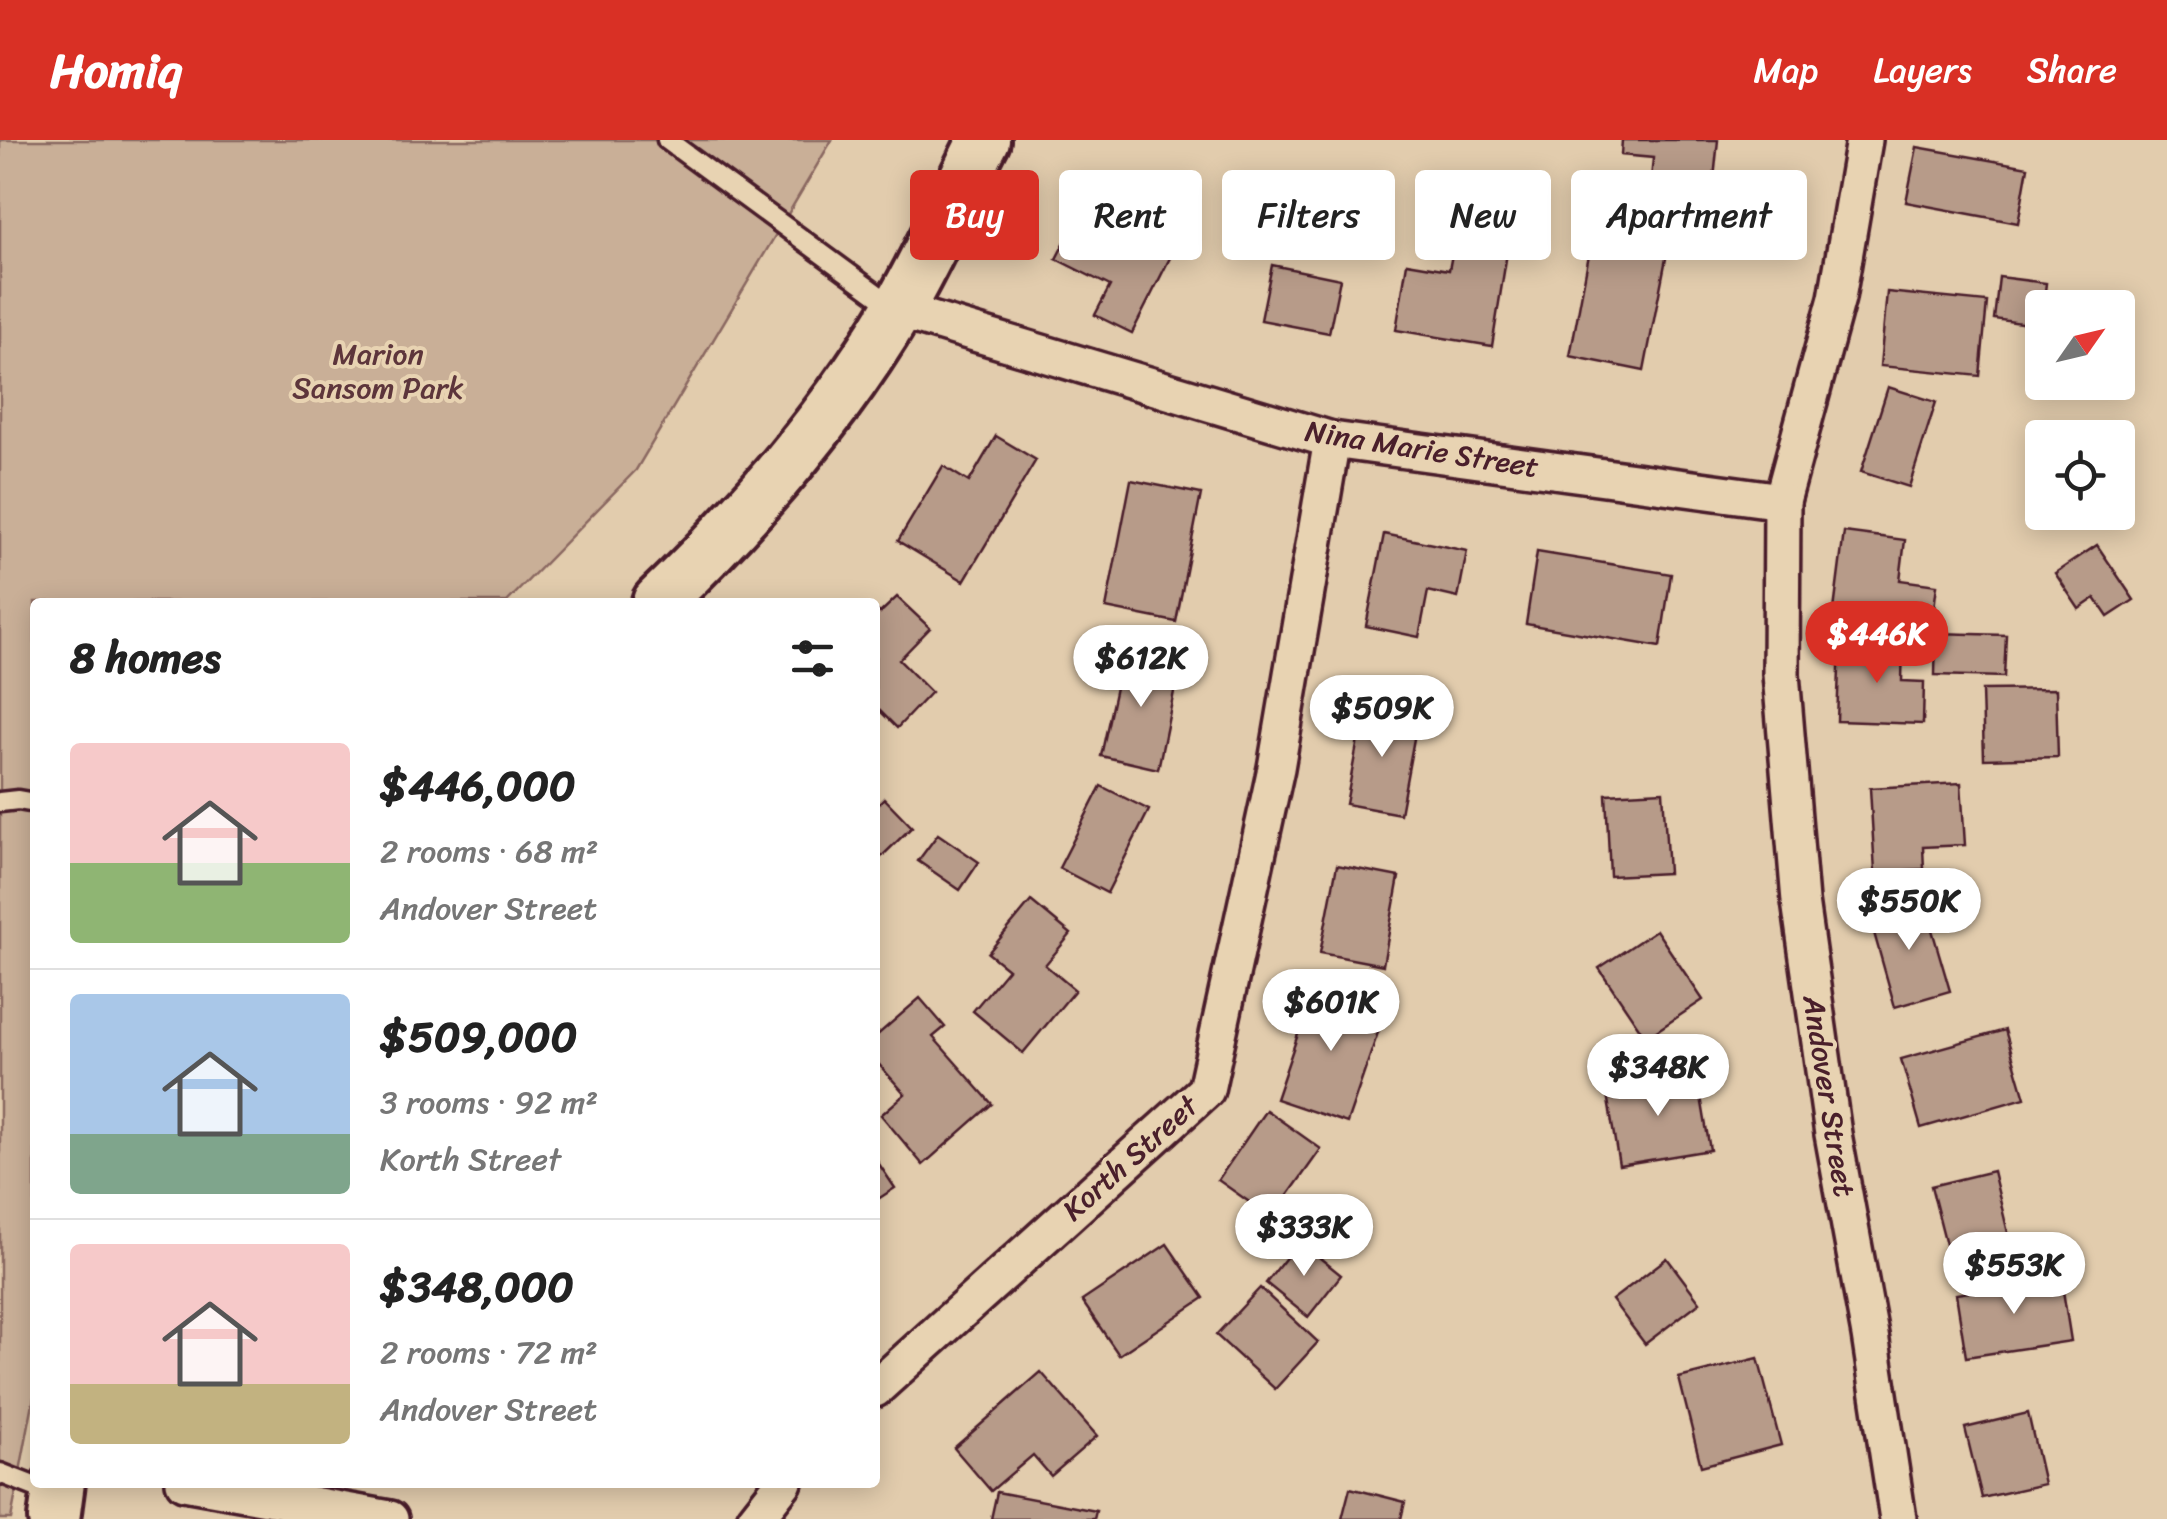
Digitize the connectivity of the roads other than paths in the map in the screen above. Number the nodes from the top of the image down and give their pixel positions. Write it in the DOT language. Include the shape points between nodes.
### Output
graph roads {
  1 [pos="666,140"];
  2 [pos="984,140"];
  3 [pos="1864,140"];
  4 [pos="898,310"];
  5 [pos="1332,440"];
  6 [pos="1782,501"];
  7 [pos="662,598"];
  8 [pos="0,802"];
  9 [pos="30,802"];
  10 [pos="880,1384"];
  11 [pos="0,1473"];
  12 [pos="30,1487"];
  13 [pos="32,1488"];
  14 [pos="217,1488"];
  15 [pos="779,1488"];
  16 [pos="56,1499"];
  17 [pos="390,1519"];
  18 [pos="756,1519"];
  19 [pos="1898,1519"];
  1 -- 4 [label="lane"];
  2 -- 4 [label="street"];
  3 -- 6 [label="street, Andover Street" via="1837,298"];
  4 -- 5 [label="street, Nina Marie Street"];
  4 -- 7 [label="street" via="797,457"];
  5 -- 6 [label="street, Nina Marie Street"];
  5 -- 10 [label="street, Korth Street" via="1276,768 1206,1090"];
  6 -- 19 [label="street, Andover Street" via="1780,674 1800,902"];
  8 -- 9 [label="lane"];
  11 -- 12 [label="lane"];
  13 -- 16 [label="lane"];
  14 -- 17 [label="street"];
  15 -- 18 [label="street"];
}
